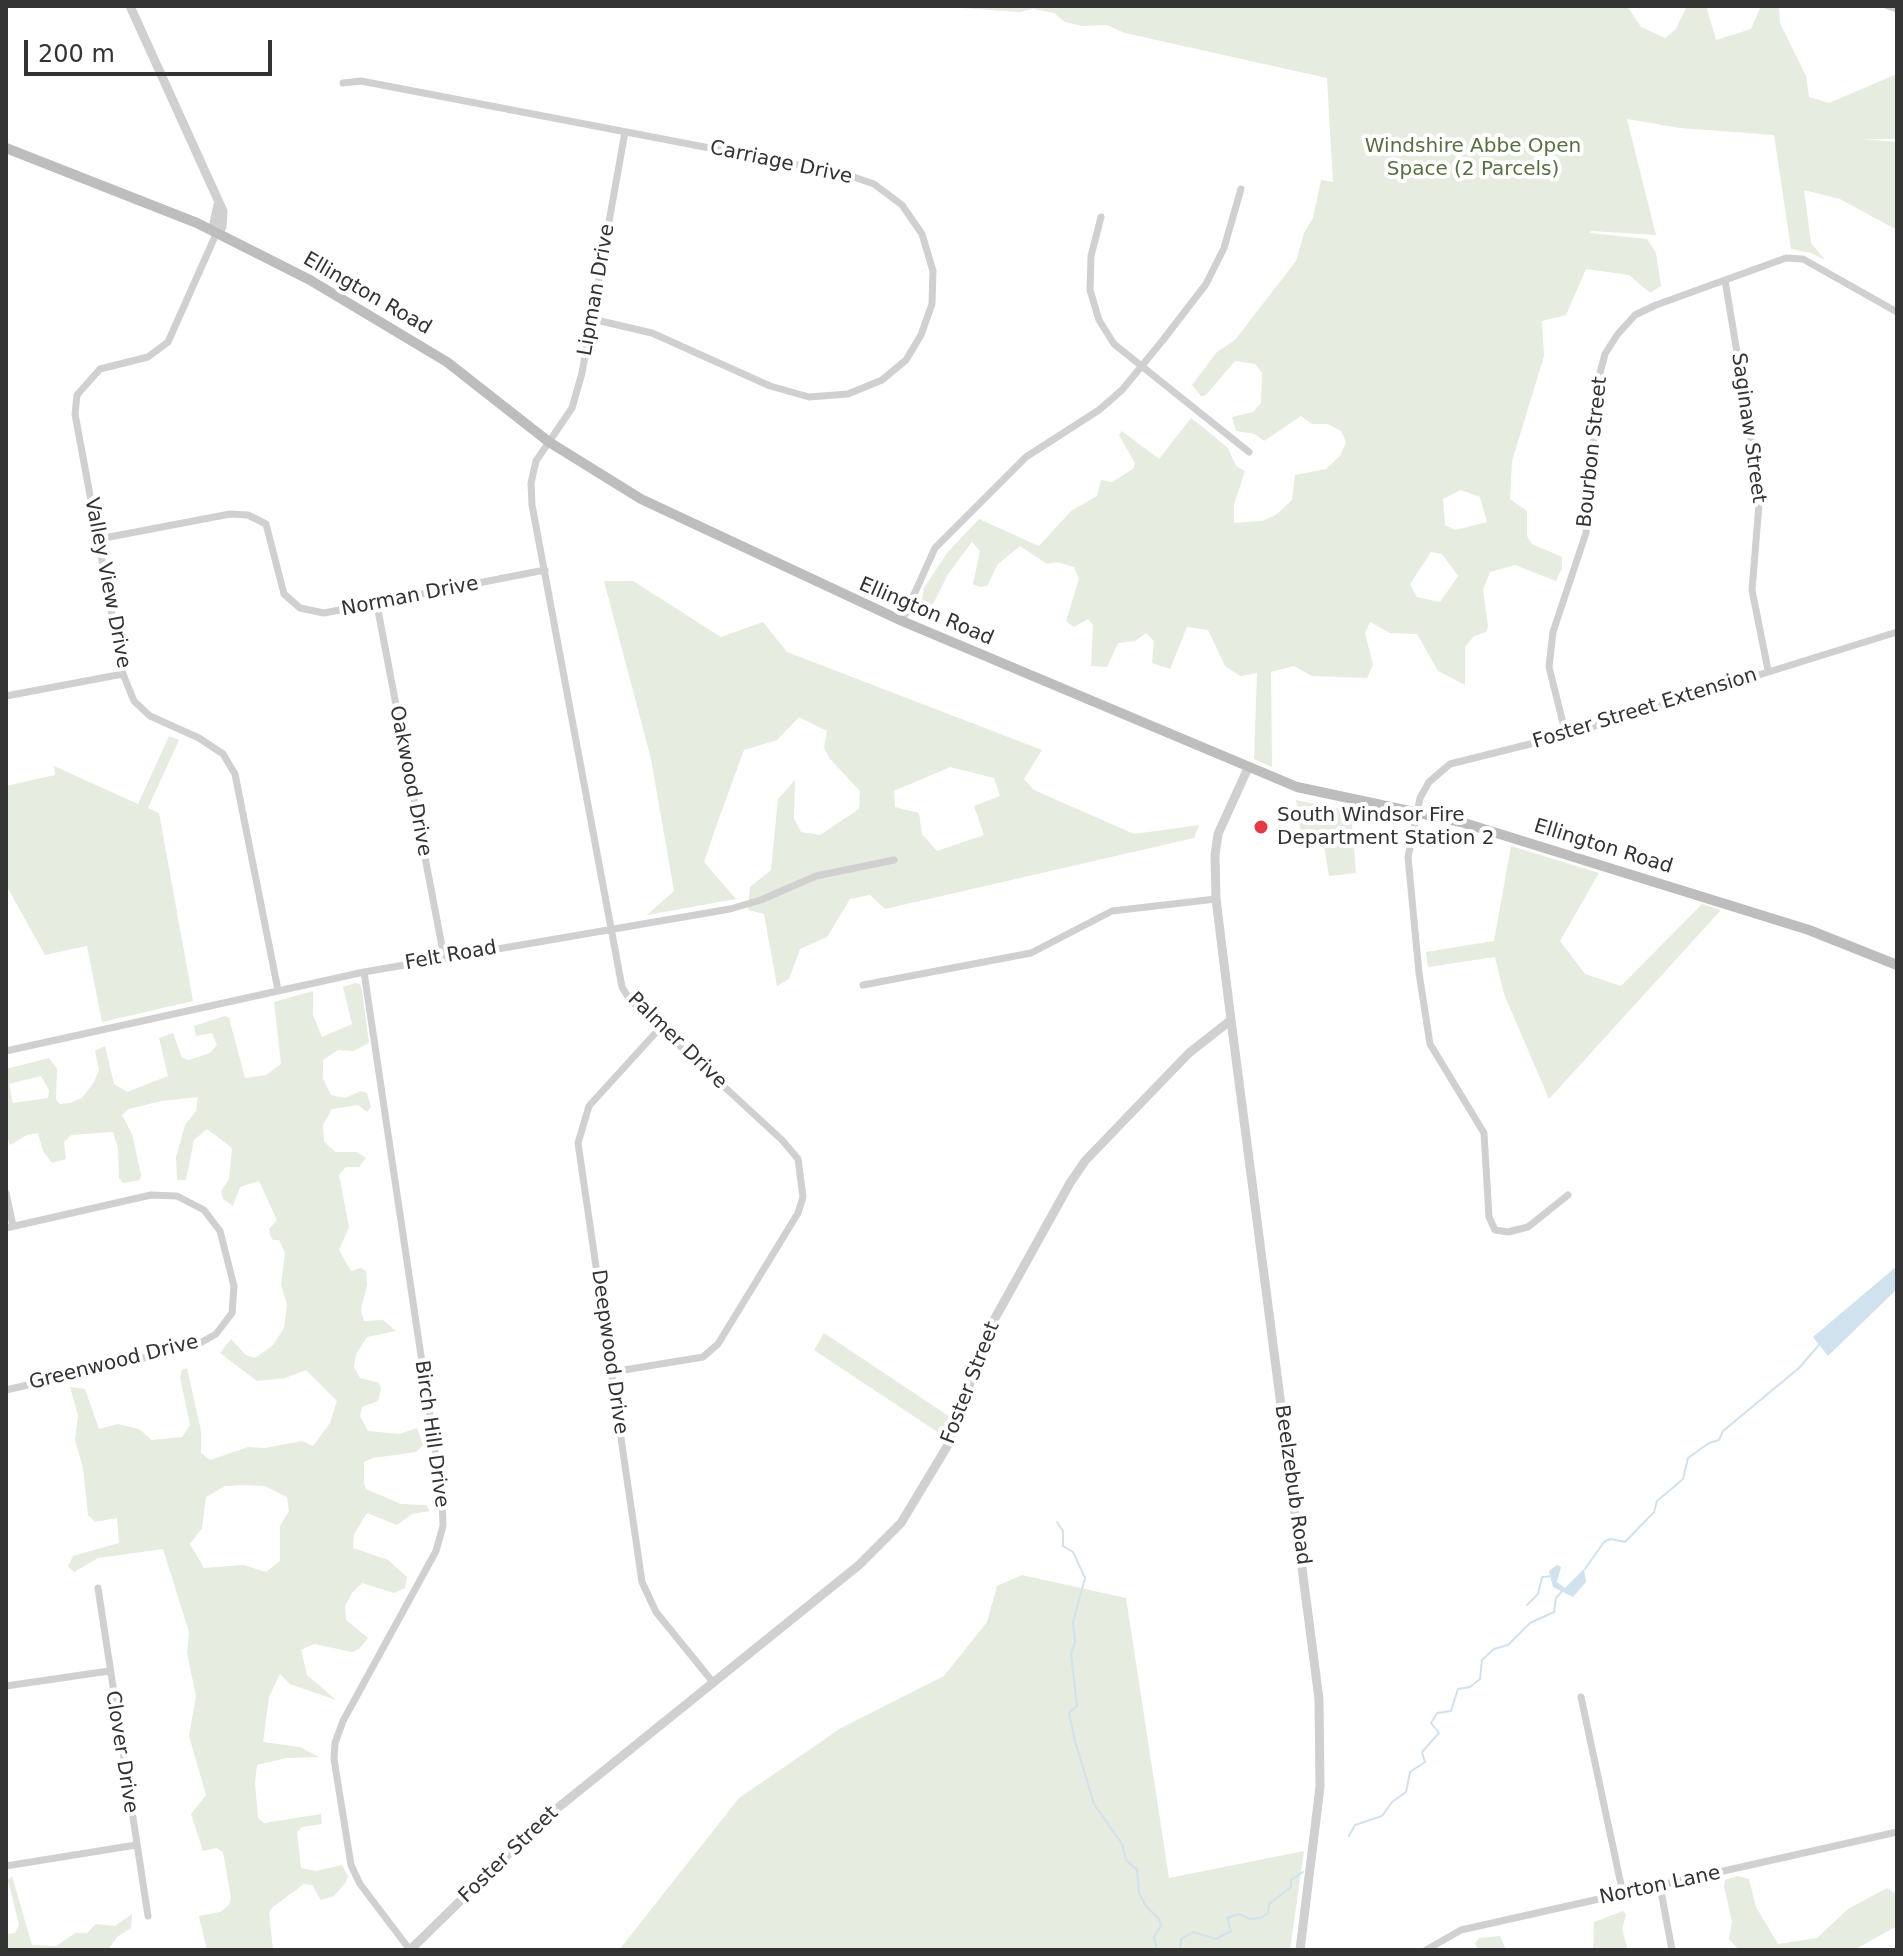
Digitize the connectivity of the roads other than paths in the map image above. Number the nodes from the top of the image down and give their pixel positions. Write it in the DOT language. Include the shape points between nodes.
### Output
graph roads {
  1 [pos="130,6"];
  2 [pos="1888,6"];
  3 [pos="1897,9"];
  4 [pos="343,83"];
  5 [pos="625,132"];
  6 [pos="6,148"];
  7 [pos="1241,189"];
  8 [pos="1101,217"];
  9 [pos="217,232"];
  10 [pos="1725,280"];
  11 [pos="1897,312"];
  12 [pos="592,319"];
  13 [pos="1141,368"];
  14 [pos="549,442"];
  15 [pos="1249,452"];
  16 [pos="99,539"];
  17 [pos="545,570"];
  18 [pos="377,605"];
  19 [pos="902,621"];
  20 [pos="1897,632"];
  21 [pos="1768,670"];
  22 [pos="123,674"];
  23 [pos="6,696"];
  24 [pos="1566,735"];
  25 [pos="1248,768"];
  26 [pos="1417,812"];
  27 [pos="894,860"];
  28 [pos="1216,899"];
  29 [pos="611,928"];
  30 [pos="444,957"];
  31 [pos="1897,965"];
  32 [pos="364,972"];
  33 [pos="863,985"];
  34 [pos="278,990"];
  35 [pos="1231,1020"];
  36 [pos="660,1028"];
  37 [pos="6,1051"];
  38 [pos="6,1193"];
  39 [pos="1568,1195"];
  40 [pos="10,1227"];
  41 [pos="612,1372"];
  42 [pos="6,1390"];
  43 [pos="98,1588"];
  44 [pos="109,1671"];
  45 [pos="712,1681"];
  46 [pos="6,1686"];
  47 [pos="1581,1697"];
  48 [pos="1897,1832"];
  49 [pos="136,1845"];
  50 [pos="6,1866"];
  51 [pos="1660,1886"];
  52 [pos="1623,1894"];
  53 [pos="148,1916"];
  54 [pos="410,1950"];
  55 [pos="1300,1950"];
  56 [pos="1426,1950"];
  57 [pos="1672,1950"];
  1 -- 9 [label="street" via="218,205"];
  2 -- 3 [label="street"];
  4 -- 5 [label="street, Carriage Drive" via="361,81"];
  5 -- 12 [label="street, Lipman Drive"];
  5 -- 12 [label="street, Carriage Drive" via="874,184 902,205 922,234 933,271 932,304 906,360 882,380 848,394 809,397 770,386 652,333"];
  6 -- 9 [label="main road, Ellington Road"];
  7 -- 13 [label="street" via="1224,248 1206,284"];
  8 -- 13 [label="street" via="1091,256 1090,290 1106,332"];
  9 -- 14 [label="main road, Ellington Road" via="376,317 447,362"];
  9 -- 16 [label="street, Valley View Drive" via="168,342 148,357 100,369 77,395 75,414"];
  10 -- 11 [label="street, Bourbon Street" via="1786,258 1803,259"];
  10 -- 21 [label="street, Saginaw Street" via="1760,492 1752,590"];
  10 -- 24 [label="street, Bourbon Street" via="1635,315 1605,354 1586,533 1553,632 1549,667"];
  12 -- 14 [label="street, Lipman Drive" via="572,408"];
  13 -- 15 [label="street"];
  13 -- 19 [label="street" via="1099,410 998,481 935,548"];
  14 -- 17 [label="street, Palmer Drive" via="536,461 531,483"];
  14 -- 19 [label="main road, Ellington Road" via="641,499"];
  16 -- 18 [label="street, Norman Drive" via="248,515 266,524 284,594 300,608 324,613"];
  16 -- 22 [label="street, Valley View Drive"];
  17 -- 18 [label="street, Norman Drive"];
  17 -- 29 [label="street, Palmer Drive"];
  18 -- 30 [label="street, Oakwood Drive"];
  19 -- 25 [label="main road, Ellington Road"];
  20 -- 21 [label="street, Foster Street Extension"];
  21 -- 24 [label="street, Foster Street Extension"];
  22 -- 23 [label="street"];
  22 -- 34 [label="street, Valley View Drive" via="134,701 150,716 223,754 235,774"];
  24 -- 26 [label="street, Foster Street Extension" via="1450,764 1429,782"];
  25 -- 26 [label="main road, Ellington Road" via="1297,787"];
  25 -- 28 [label="street" via="1218,834"];
  26 -- 31 [label="main road, Ellington Road" via="1745,910"];
  26 -- 39 [label="street, Foster Street Extension" via="1408,857 1409,887 1424,1015 1437,1057 1484,1133 1489,1217 1495,1230 1528,1227"];
  27 -- 29 [label="street, Felt Road" via="803,880 730,909"];
  28 -- 33 [label="street" via="1112,911 1031,953"];
  28 -- 35 [label="street"];
  29 -- 30 [label="street, Felt Road"];
  29 -- 36 [label="street, Palmer Drive" via="622,987"];
  30 -- 32 [label="street, Felt Road"];
  32 -- 34 [label="street, Felt Road"];
  32 -- 54 [label="street, Birch Hill Drive" via="443,1526 436,1551 343,1721 334,1759 351,1865"];
  34 -- 37 [label="street, Felt Road"];
  35 -- 45 [label="street, Foster Street" via="1189,1053 1070,1183 989,1329 948,1445 901,1523 859,1565"];
  35 -- 55 [label="street, Beelzebub Road" via="1319,1699 1320,1787"];
  36 -- 41 [label="street, Deepwood Drive" via="589,1106 578,1143"];
  36 -- 41 [label="street, Palmer Drive" via="782,1140 798,1159 803,1197 718,1344 703,1357"];
  38 -- 40 [label="street"];
  40 -- 42 [label="street, Greenwood Drive" via="151,1195 177,1196 204,1210 220,1231 234,1286 232,1313 216,1334 195,1346"];
  41 -- 45 [label="street, Deepwood Drive" via="642,1582 656,1612"];
  43 -- 44 [label="street, Clover Drive"];
  44 -- 46 [label="street"];
  44 -- 49 [label="street, Clover Drive"];
  45 -- 54 [label="street, Foster Street" via="521,1839"];
  47 -- 52 [label="street"];
  48 -- 51 [label="street, Norton Lane"];
  49 -- 50 [label="street"];
  49 -- 53 [label="street, Clover Drive"];
  51 -- 52 [label="street, Norton Lane"];
  51 -- 57 [label="street"];
  52 -- 56 [label="street, Norton Lane" via="1461,1930"];
}
